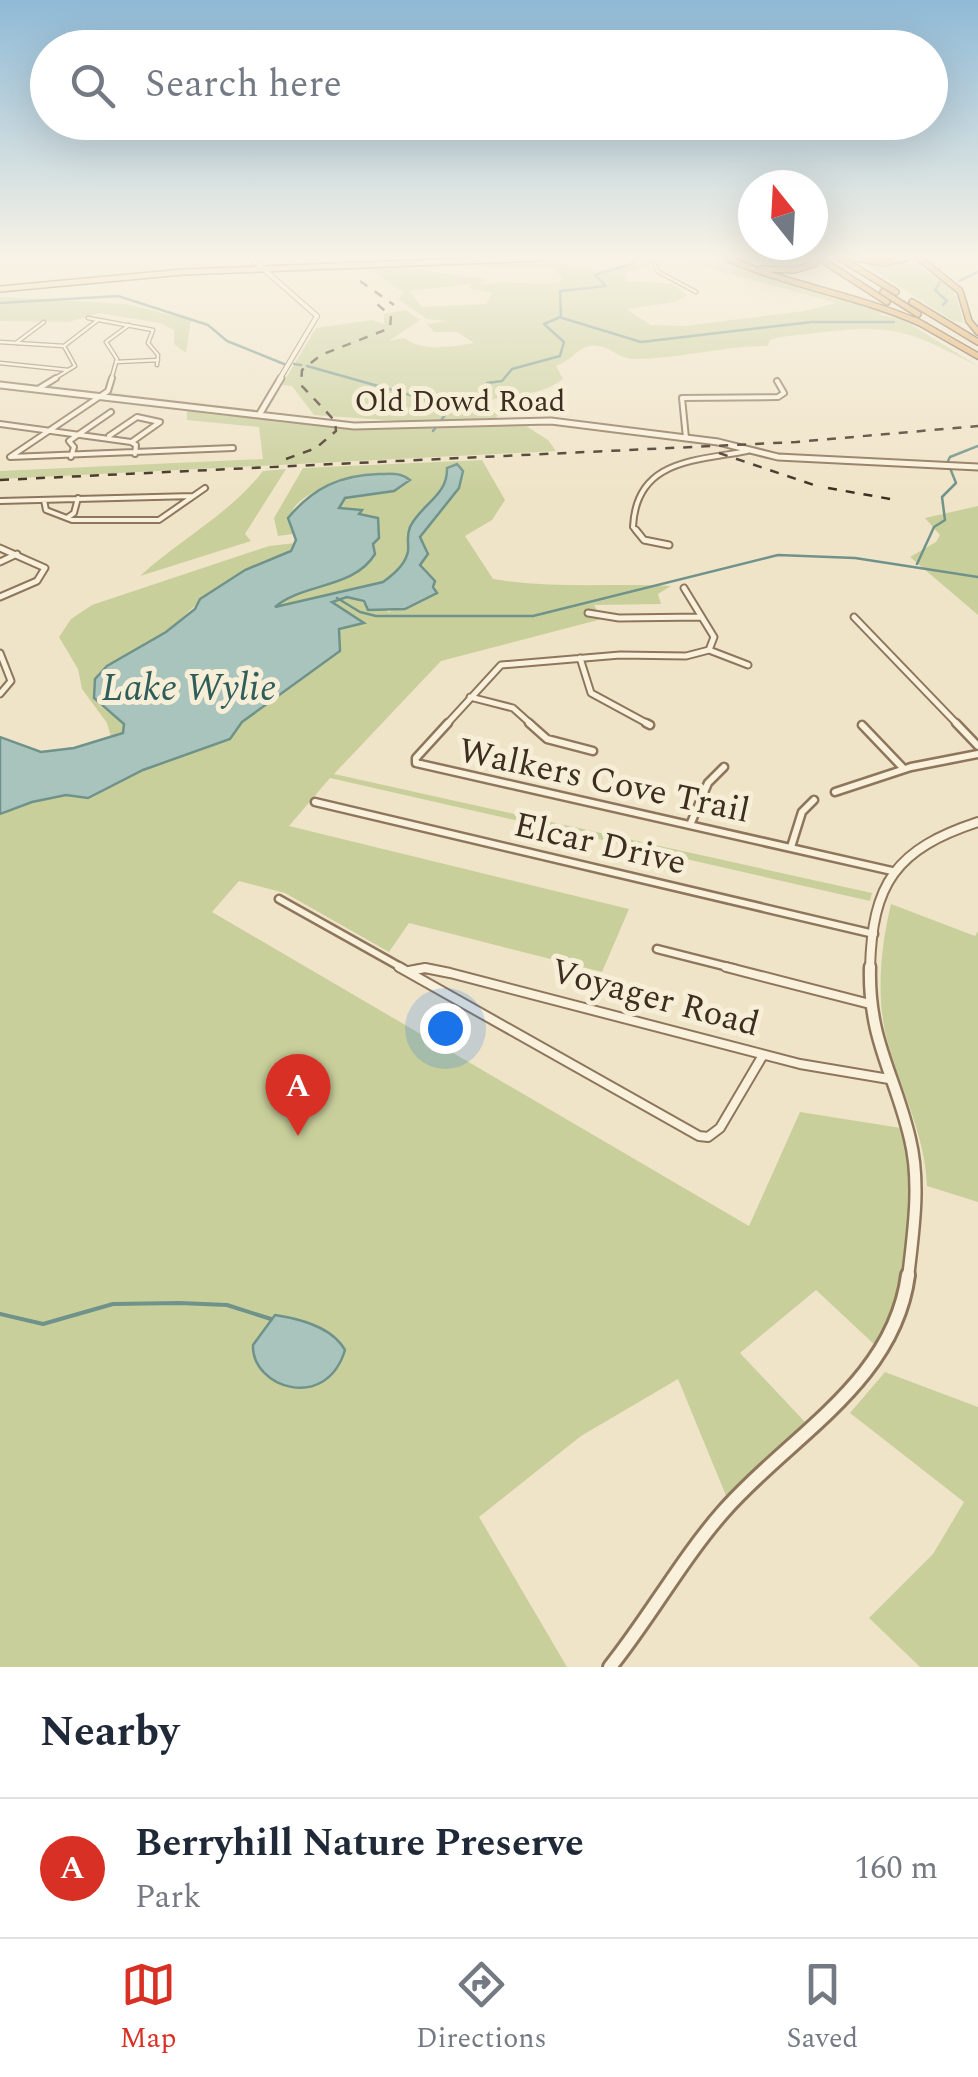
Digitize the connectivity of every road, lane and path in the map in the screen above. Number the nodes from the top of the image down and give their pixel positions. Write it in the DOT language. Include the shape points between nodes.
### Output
graph roads {
  1 [pos="26,336"];
  2 [pos="77,336"];
  3 [pos="114,336"];
  4 [pos="152,336"];
  5 [pos="306,336"];
  6 [pos="944,336"];
  7 [pos="950,336"];
  8 [pos="0,342"];
  9 [pos="15,344"];
  10 [pos="64,346"];
  11 [pos="978,354"];
  12 [pos="116,362"];
  13 [pos="0,363"];
  14 [pos="69,370"];
  15 [pos="778,381"];
  16 [pos="0,385"];
  17 [pos="38,390"];
  18 [pos="101,397"];
  19 [pos="111,412"];
  20 [pos="259,415"];
  21 [pos="0,427"];
  22 [pos="50,430"];
  23 [pos="78,434"];
  24 [pos="107,438"];
  25 [pos="686,438"];
  26 [pos="131,442"];
  27 [pos="233,448"];
  28 [pos="747,451"];
  29 [pos="135,454"];
  30 [pos="0,455"];
  31 [pos="10,456"];
  32 [pos="71,457"];
  33 [pos="978,467"];
  34 [pos="205,488"];
  35 [pos="193,496"];
  36 [pos="78,498"];
  37 [pos="44,500"];
  38 [pos="0,501"];
  39 [pos="66,518"];
  40 [pos="669,545"];
  41 [pos="0,548"];
  42 [pos="17,554"];
  43 [pos="0,562"];
  44 [pos="684,588"];
  45 [pos="0,596"];
  46 [pos="588,612"];
  47 [pos="701,617"];
  48 [pos="854,617"];
  49 [pos="709,650"];
  50 [pos="0,653"];
  51 [pos="580,658"];
  52 [pos="748,665"];
  53 [pos="0,694"];
  54 [pos="470,698"];
  55 [pos="862,725"];
  56 [pos="650,726"];
  57 [pos="593,750"];
  58 [pos="978,750"];
  59 [pos="724,767"];
  60 [pos="904,770"];
  61 [pos="835,792"];
  62 [pos="814,800"];
  63 [pos="315,802"];
  64 [pos="978,822"];
  65 [pos="690,825"];
  66 [pos="790,847"];
  67 [pos="892,871"];
  68 [pos="279,899"];
  69 [pos="874,934"];
  70 [pos="657,949"];
  71 [pos="408,971"];
  72 [pos="870,1004"];
  73 [pos="762,1055"];
  74 [pos="888,1079"];
  75 [pos="610,1667"];
  1 -- 9 [label="street"];
  2 -- 10 [label="street"];
  3 -- 12 [label="street" via="106,342"];
  4 -- 12 [label="street" via="148,343 157,362"];
  5 -- 20 [label="street"];
  6 -- 11 [label="highway"];
  7 -- 11 [label="highway"];
  8 -- 9 [label="street"];
  9 -- 10 [label="street"];
  10 -- 14 [label="street" via="76,364"];
  12 -- 18 [label="street"];
  13 -- 14 [label="street"];
  14 -- 17 [label="street"];
  15 -- 25 [label="street" via="784,394 778,397 682,398"];
  16 -- 17 [label="street, Old Dowd Road"];
  17 -- 18 [label="street, Old Dowd Road"];
  18 -- 20 [label="street, Old Dowd Road"];
  18 -- 22 [label="street"];
  19 -- 23 [label="street"];
  20 -- 25 [label="street, Old Dowd Road" via="364,426 551,421"];
  21 -- 22 [label="street"];
  22 -- 23 [label="street"];
  22 -- 31 [label="street"];
  23 -- 24 [label="street"];
  23 -- 32 [label="street" via="69,441"];
  24 -- 26 [label="street"];
  24 -- 26 [label="street" via="138,417 160,422"];
  25 -- 28 [label="street, Old Dowd Road"];
  26 -- 29 [label="street"];
  27 -- 29 [label="street"];
  28 -- 33 [label="street, Old Dowd Road"];
  28 -- 40 [label="street" via="672,466 642,486 633,527 644,540"];
  29 -- 32 [label="street"];
  30 -- 31 [label="street"];
  31 -- 32 [label="street"];
  34 -- 35 [label="street"];
  35 -- 36 [label="street"];
  35 -- 39 [label="street" via="160,520"];
  36 -- 37 [label="street"];
  36 -- 39 [label="street"];
  37 -- 38 [label="street"];
  37 -- 39 [label="street" via="46,510"];
  41 -- 42 [label="street"];
  42 -- 43 [label="street"];
  42 -- 45 [label="street" via="41,564 44,573"];
  44 -- 47 [label="street"];
  46 -- 47 [label="street"];
  47 -- 49 [label="street" via="714,637"];
  48 -- 58 [label="street"];
  49 -- 51 [label="street, Walkers Cove Trail"];
  49 -- 52 [label="street"];
  50 -- 53 [label="street" via="11,681"];
  51 -- 54 [label="street, Walkers Cove Trail" via="501,666"];
  51 -- 56 [label="street" via="591,693"];
  54 -- 57 [label="street" via="513,708 547,740"];
  54 -- 65 [label="street, Walkers Cove Trail" via="416,763"];
  55 -- 60 [label="street"];
  58 -- 60 [label="street"];
  59 -- 65 [label="street" via="708,783"];
  60 -- 61 [label="street"];
  62 -- 66 [label="street" via="802,812"];
  63 -- 69 [label="street, Elcar Drive"];
  64 -- 67 [label="street" via="925,844"];
  65 -- 66 [label="street, Walkers Cove Trail"];
  66 -- 67 [label="street, Walkers Cove Trail"];
  67 -- 69 [label="street"];
  68 -- 71 [label="street"];
  69 -- 72 [label="street"];
  70 -- 72 [label="street"];
  71 -- 73 [label="street, Voyager Road" via="450,973"];
  71 -- 73 [label="street" via="708,1137 720,1128"];
  72 -- 74 [label="street"];
  73 -- 74 [label="street, Voyager Road"];
  74 -- 75 [label="street" via="914,1167 907,1282 892,1330 848,1392 718,1518"];
}
